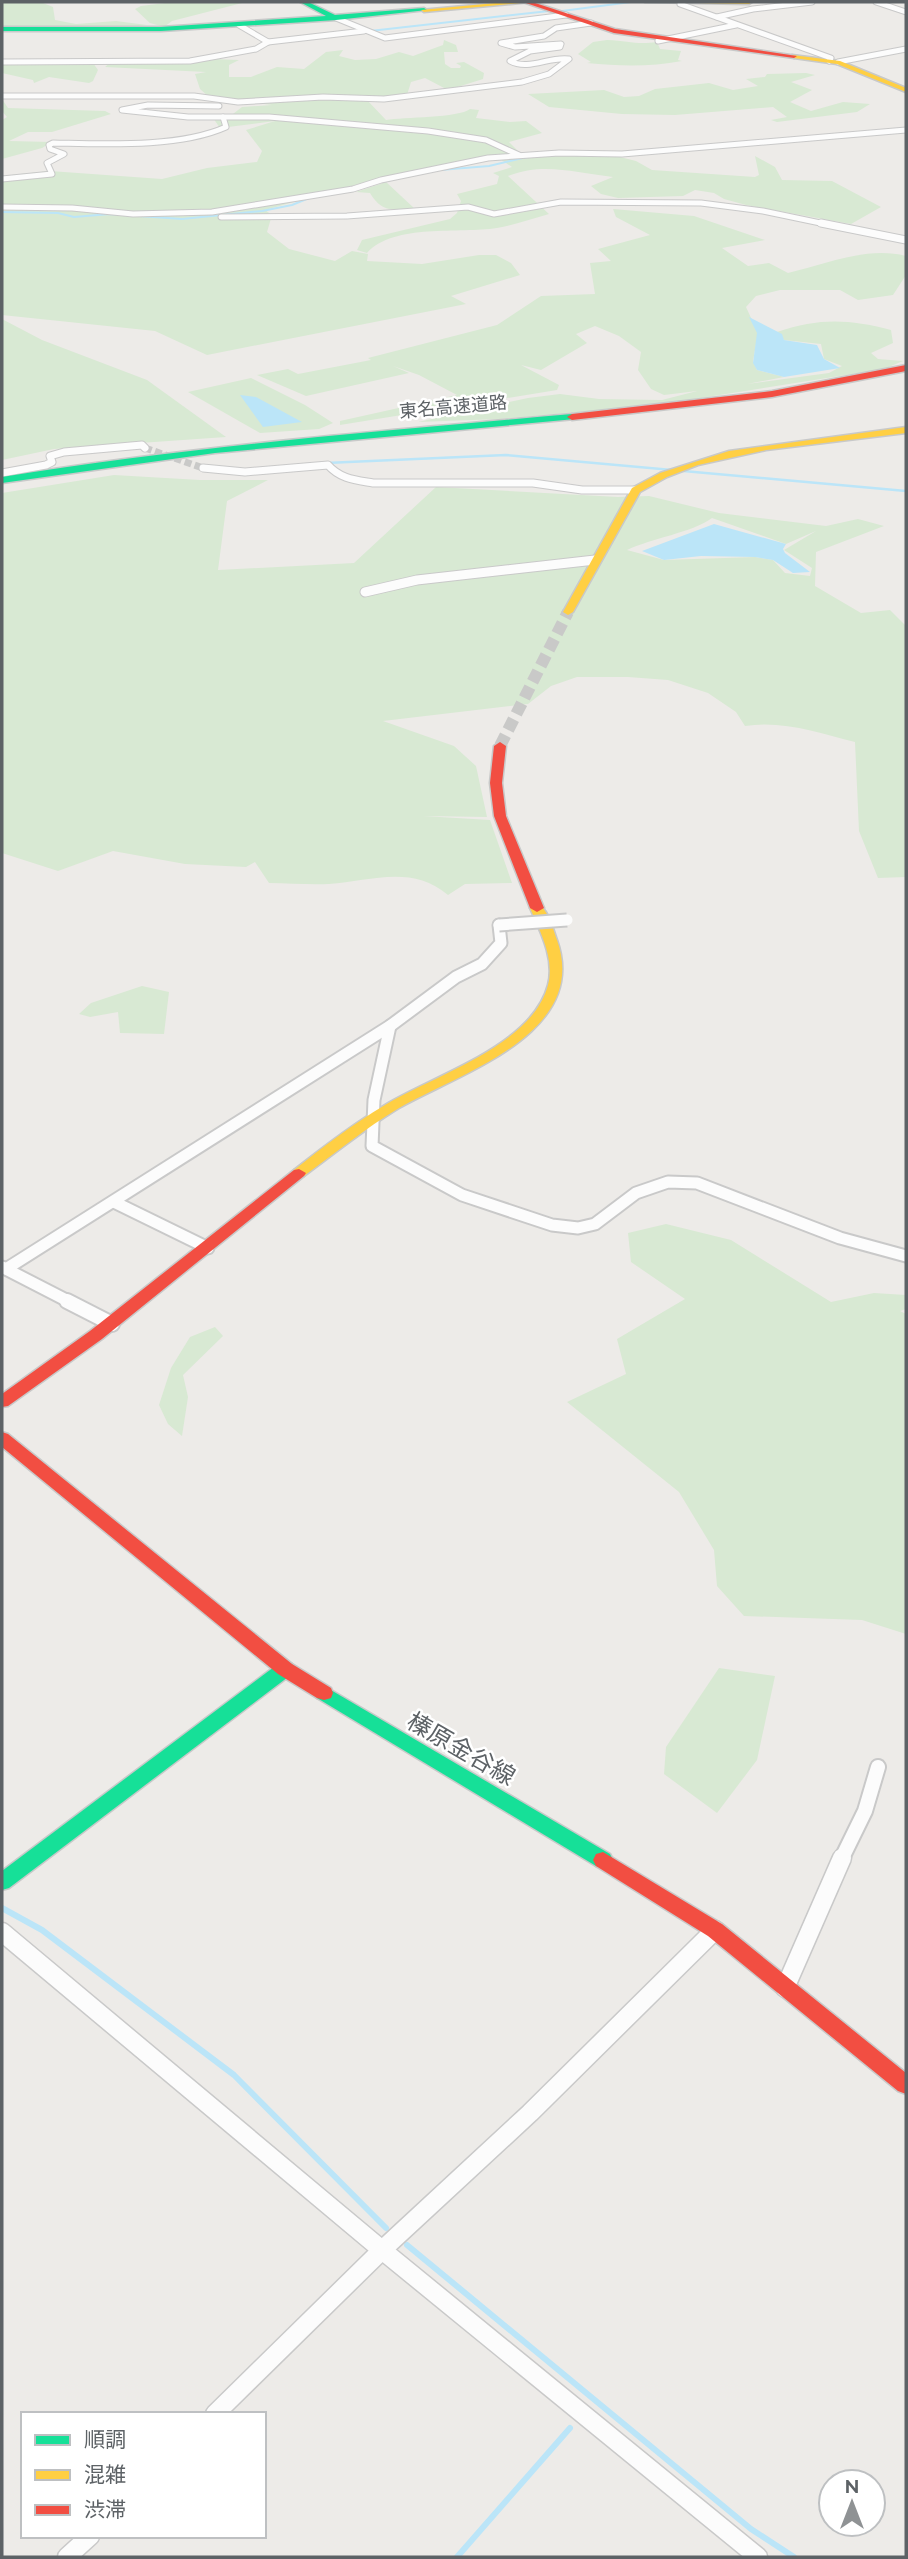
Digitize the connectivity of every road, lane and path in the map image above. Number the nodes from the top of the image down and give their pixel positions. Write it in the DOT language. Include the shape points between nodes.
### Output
graph roads {
  1 [pos="303,2"];
  2 [pos="527,2"];
  3 [pos="648,2"];
  4 [pos="749,2"];
  5 [pos="812,2"];
  6 [pos="876,2"];
  7 [pos="680,4"];
  8 [pos="906,12"];
  9 [pos="566,15"];
  10 [pos="716,17"];
  11 [pos="336,18"];
  12 [pos="591,23"];
  13 [pos="239,25"];
  14 [pos="739,25"];
  15 [pos="2,29"];
  16 [pos="365,32"];
  17 [pos="664,40"];
  18 [pos="268,42"];
  19 [pos="906,49"];
  20 [pos="834,61"];
  21 [pos="2,62"];
  22 [pos="906,90"];
  23 [pos="2,96"];
  24 [pos="337,97"];
  25 [pos="223,117"];
  26 [pos="906,130"];
  27 [pos="519,155"];
  28 [pos="2,179"];
  29 [pos="2,207"];
  30 [pos="214,213"];
  31 [pos="906,240"];
  32 [pos="906,368"];
  33 [pos="906,375"];
  34 [pos="906,430"];
  35 [pos="145,448"];
  36 [pos="203,468"];
  37 [pos="2,473"];
  38 [pos="2,480"];
  39 [pos="2,488"];
  40 [pos="636,490"];
  41 [pos="595,560"];
  42 [pos="365,592"];
  43 [pos="568,612"];
  44 [pos="500,746"];
  45 [pos="567,920"];
  46 [pos="390,1026"];
  47 [pos="372,1119"];
  48 [pos="114,1202"];
  49 [pos="208,1248"];
  50 [pos="906,1256"];
  51 [pos="4,1268"];
  52 [pos="112,1324"];
  53 [pos="2,1402"];
  54 [pos="2,1438"];
  55 [pos="285,1669"];
  56 [pos="878,1767"];
  57 [pos="2,1882"];
  58 [pos="715,1930"];
  59 [pos="2,1932"];
  60 [pos="786,1988"];
  61 [pos="906,2085"];
  62 [pos="382,2250"];
  63 [pos="217,2412"];
  64 [pos="88,2538"];
  65 [pos="68,2557"];
  66 [pos="758,2557"];
  1 -- 11 [label="main road"];
  2 -- 9 [label="main road"];
  2 -- 11 [label="main road"];
  3 -- 7 [label="main road"];
  4 -- 7 [label="main road"];
  5 -- 10 [label="street"];
  6 -- 8 [label="street"];
  7 -- 10 [label="street"];
  9 -- 12 [label="main road"];
  9 -- 16 [label="street" via="389,38"];
  10 -- 14 [label="street"];
  11 -- 13 [label="main road"];
  11 -- 16 [label="street"];
  12 -- 17 [label="main road"];
  12 -- 24 [label="street" via="501,43 517,47 561,44 510,61 523,65 545,58 569,60 549,74 522,82 412,97"];
  13 -- 15 [label="main road" via="76,32"];
  13 -- 18 [label="street"];
  14 -- 17 [label="street"];
  14 -- 20 [label="street"];
  16 -- 18 [label="street"];
  17 -- 20 [label="main road"];
  18 -- 21 [label="street" via="256,49 190,61"];
  19 -- 20 [label="street"];
  20 -- 22 [label="main road"];
  23 -- 24 [label="street" via="194,96 238,102"];
  24 -- 25 [label="street" via="255,106 148,105 122,110"];
  25 -- 27 [label="street" via="428,131 486,140"];
  25 -- 28 [label="street" via="226,127 210,134 125,145 53,143 50,149 64,155 47,163 52,174"];
  26 -- 27 [label="street" via="622,154"];
  27 -- 30 [label="street" via="469,160 353,189"];
  29 -- 30 [label="street"];
  30 -- 31 [label="street" via="347,216 468,207 503,213 561,202 668,201 763,211"];
  32 -- 38 [label="main road, 東名高速道路" via="711,402 225,447"];
  33 -- 39 [label="main road, 東名高速道路" via="713,409 234,452"];
  34 -- 40 [label="main road" via="708,459 667,470"];
  35 -- 37 [label="street" via="142,444 64,452 50,456 52,462 46,465"];
  36 -- 40 [label="street" via="240,471 328,465 347,478 373,483 540,483 582,490"];
  40 -- 41 [label="main road"];
  41 -- 42 [label="street" via="417,580"];
  41 -- 43 [label="main road"];
  44 -- 47 [label="main road" via="496,783 500,816 555,953 555,989 545,1011 526,1031"];
  45 -- 46 [label="street, bridge" via="499,925 501,943 486,961 456,977"];
  46 -- 47 [label="street"];
  46 -- 48 [label="street"];
  47 -- 49 [label="main road"];
  47 -- 50 [label="street" via="372,1146 462,1195 552,1226 595,1224 636,1193 668,1182 698,1183 839,1238"];
  48 -- 49 [label="street"];
  48 -- 51 [label="street"];
  49 -- 52 [label="main road"];
  51 -- 52 [label="street"];
  52 -- 53 [label="main road"];
  54 -- 55 [label="main road, 榛原金谷線"];
  55 -- 57 [label="main road"];
  55 -- 58 [label="main road, 榛原金谷線"];
  56 -- 60 [label="street" via="865,1811"];
  58 -- 60 [label="main road, 榛原金谷線"];
  58 -- 62 [label="street" via="530,2113"];
  59 -- 62 [label="street"];
  60 -- 61 [label="main road, 榛原金谷線"];
  62 -- 63 [label="street"];
  62 -- 66 [label="street"];
  64 -- 65 [label="street"];
}
